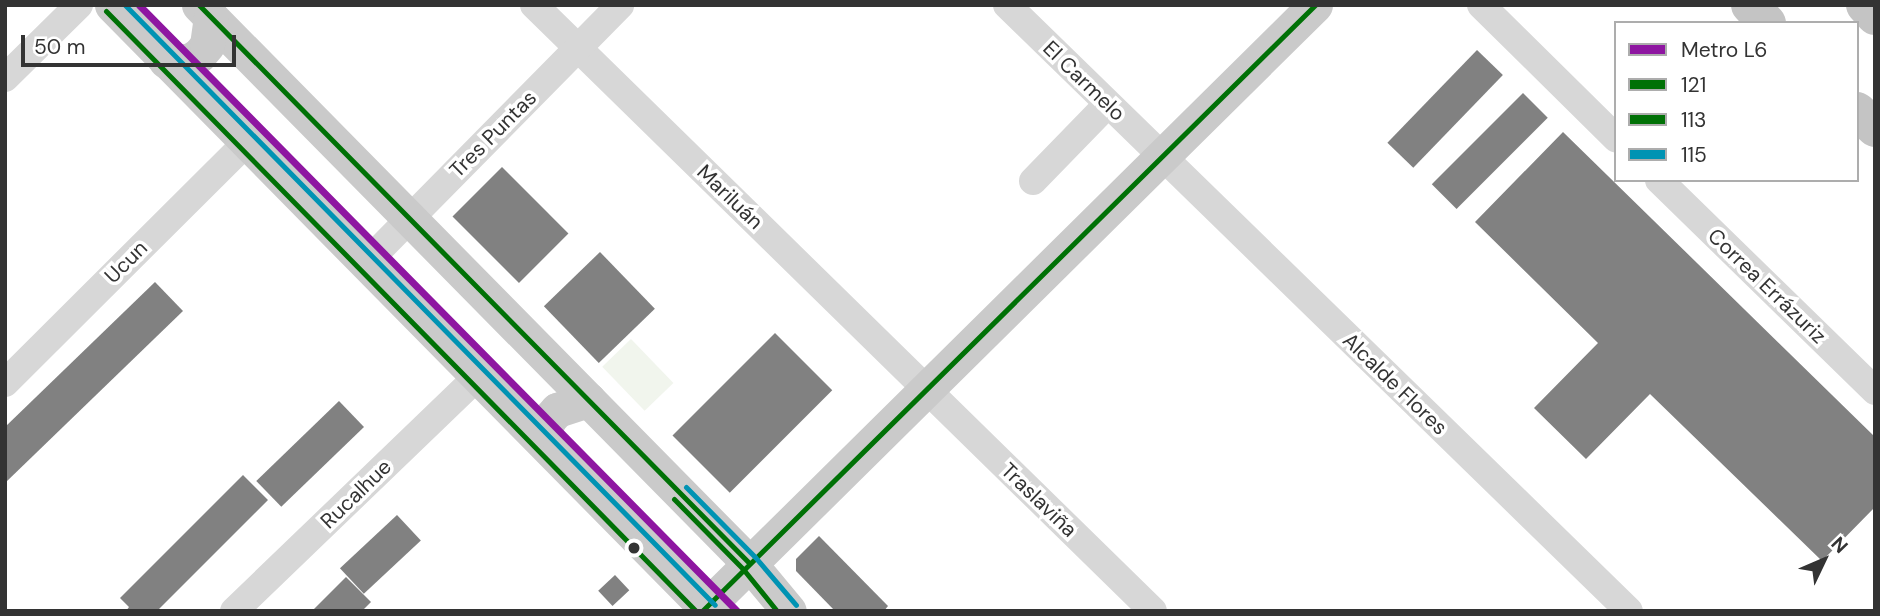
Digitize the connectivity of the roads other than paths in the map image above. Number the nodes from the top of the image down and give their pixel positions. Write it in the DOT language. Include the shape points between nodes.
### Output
graph roads {
  1 [pos="79,5"];
  2 [pos="534,5"];
  3 [pos="620,5"];
  4 [pos="1007,5"];
  5 [pos="1315,5"];
  6 [pos="1481,5"];
  7 [pos="1750,5"];
  8 [pos="1864,5"];
  9 [pos="117,8"];
  10 [pos="205,11"];
  11 [pos="1875,16"];
  12 [pos="1765,21"];
  13 [pos="578,48"];
  14 [pos="253,60"];
  15 [pos="166,61"];
  16 [pos="5,78"];
  17 [pos="1108,104"];
  18 [pos="211,106"];
  19 [pos="1859,113"];
  20 [pos="1875,128"];
  21 [pos="1614,136"];
  22 [pos="247,142"];
  23 [pos="1161,157"];
  24 [pos="1033,181"];
  25 [pos="1661,182"];
  26 [pos="410,219"];
  27 [pos="366,263"];
  28 [pos="556,368"];
  29 [pos="478,376"];
  30 [pos="5,383"];
  31 [pos="926,389"];
  32 [pos="1875,391"];
  33 [pos="588,400"];
  34 [pos="506,405"];
  35 [pos="551,450"];
  36 [pos="749,563"];
  37 [pos="706,610"];
  38 [pos="234,611"];
  39 [pos="789,611"];
  40 [pos="1153,611"];
  41 [pos="1629,611"];
  1 -- 16 [label="street"];
  2 -- 13 [label="street, Mariluán"];
  3 -- 13 [label="street, Tres Puntas"];
  4 -- 17 [label="street, El Carmelo"];
  5 -- 23 [label="main road"];
  6 -- 21 [label="street"];
  7 -- 12 [label="highway"];
  8 -- 11 [label="highway"];
  9 -- 15 [label="main road"];
  10 -- 14 [label="main road"];
  10 -- 15 [label="main road" via="207,45 189,61"];
  13 -- 26 [label="street, Tres Puntas"];
  13 -- 31 [label="street, Mariluán"];
  14 -- 18 [label="main road" via="215,72 208,91"];
  14 -- 26 [label="main road"];
  15 -- 18 [label="main road"];
  17 -- 23 [label="street, El Carmelo"];
  17 -- 24 [label="street"];
  18 -- 22 [label="main road"];
  19 -- 20 [label="highway"];
  22 -- 27 [label="main road"];
  22 -- 30 [label="street, Ucun"];
  23 -- 31 [label="main road"];
  23 -- 41 [label="street, Alcalde Flores"];
  25 -- 32 [label="street, Correa Errázuriz"];
  26 -- 27 [label="street, Tres Puntas"];
  26 -- 28 [label="main road"];
  27 -- 29 [label="main road"];
  28 -- 33 [label="main road"];
  28 -- 34 [label="main road" via="543,402 526,410"];
  29 -- 34 [label="main road"];
  29 -- 38 [label="street, Rucalhue"];
  31 -- 36 [label="main road"];
  31 -- 40 [label="street, Traslaviña"];
  33 -- 35 [label="main road" via="557,410 549,419 545,429"];
  33 -- 36 [label="main road"];
  34 -- 35 [label="main road"];
  35 -- 37 [label="main road"];
  36 -- 37 [label="main road"];
  36 -- 39 [label="main road"];
}
